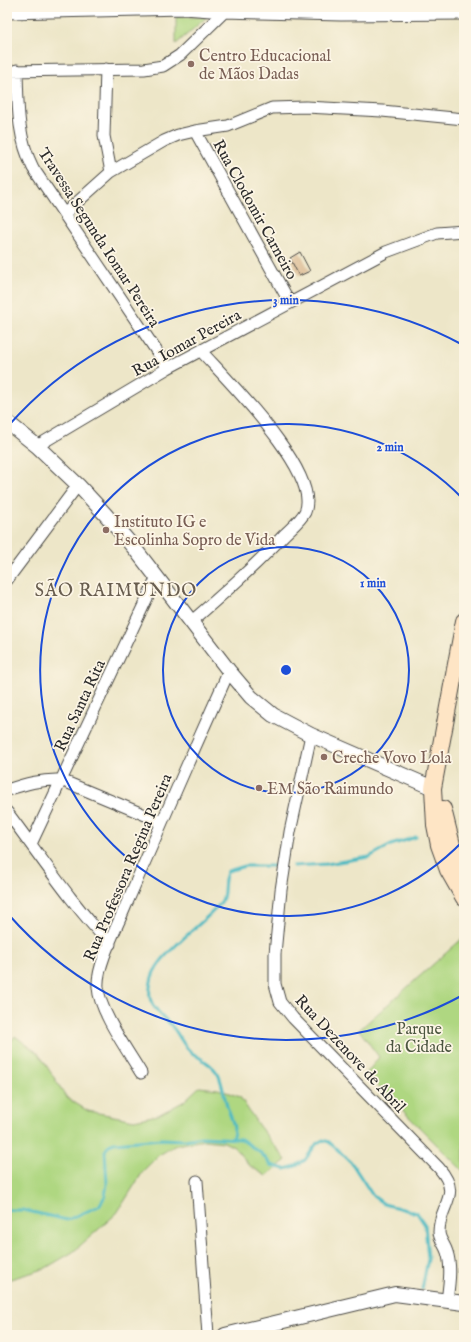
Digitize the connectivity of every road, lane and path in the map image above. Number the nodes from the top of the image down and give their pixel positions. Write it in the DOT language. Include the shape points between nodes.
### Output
graph roads {
  1 [pos="184,8"];
  2 [pos="63,9"];
  3 [pos="7,12"];
  4 [pos="224,12"];
  5 [pos="464,14"];
  6 [pos="106,69"];
  7 [pos="12,70"];
  8 [pos="464,119"];
  9 [pos="195,131"];
  10 [pos="111,172"];
  11 [pos="64,214"];
  12 [pos="464,231"];
  13 [pos="290,303"];
  14 [pos="201,351"];
  15 [pos="168,368"];
  16 [pos="7,422"];
  17 [pos="37,446"];
  18 [pos="78,485"];
  19 [pos="156,579"];
  20 [pos="7,580"];
  21 [pos="464,621"];
  22 [pos="191,622"];
  23 [pos="464,668"];
  24 [pos="229,671"];
  25 [pos="311,735"];
  26 [pos="62,780"];
  27 [pos="433,788"];
  28 [pos="7,790"];
  29 [pos="7,812"];
  30 [pos="162,822"];
  31 [pos="447,828"];
  32 [pos="30,844"];
  33 [pos="453,852"];
  34 [pos="464,878"];
  35 [pos="464,884"];
  36 [pos="464,898"];
  37 [pos="110,944"];
  38 [pos="141,1073"];
  39 [pos="197,1181"];
  40 [pos="447,1301"];
  41 [pos="464,1303"];
  42 [pos="208,1335"];
  43 [pos="224,1335"];
  1 -- 2 [label="street"];
  1 -- 4 [label="street"];
  2 -- 3 [label="street"];
  4 -- 5 [label="street" via="341,15"];
  4 -- 6 [label="street" via="185,50 163,66"];
  6 -- 7 [label="street"];
  6 -- 10 [label="street" via="104,136"];
  7 -- 11 [label="street, Travessa Segunda Iomar Pereira" via="25,152"];
  8 -- 9 [label="street" via="382,111 286,106 272,108 228,126"];
  9 -- 10 [label="street" via="178,135"];
  9 -- 13 [label="street, Rua Clodomir Carneiro"];
  10 -- 11 [label="street"];
  11 -- 15 [label="street, Travessa Segunda Iomar Pereira"];
  12 -- 13 [label="street, Rua Iomar Pereira" via="437,233 386,252"];
  13 -- 14 [label="street, Rua Iomar Pereira"];
  14 -- 15 [label="street, Rua Iomar Pereira"];
  14 -- 22 [label="street" via="288,452 306,489 306,502 305,512 268,552"];
  15 -- 17 [label="street, Rua Iomar Pereira"];
  16 -- 17 [label="street"];
  17 -- 18 [label="street"];
  18 -- 19 [label="street" via="135,549"];
  18 -- 20 [label="street"];
  19 -- 22 [label="street"];
  19 -- 26 [label="street, Rua Santa Rita"];
  21 -- 27 [label="main road"];
  22 -- 24 [label="street"];
  23 -- 31 [label="main road" via="443,789 442,804"];
  24 -- 25 [label="street" via="252,697 273,715"];
  24 -- 30 [label="street, Rua Professora Regina Pereira"];
  25 -- 27 [label="street"];
  25 -- 40 [label="street, Rua Dezenove de Abril" via="290,832 281,890 275,984 280,1002 293,1018 449,1181 449,1197 439,1230 450,1267"];
  26 -- 28 [label="street" via="42,780"];
  26 -- 30 [label="street"];
  26 -- 32 [label="street, Rua Santa Rita"];
  27 -- 31 [label="main road" via="439,795 441,816"];
  27 -- 33 [label="main road" via="435,825"];
  29 -- 32 [label="street"];
  30 -- 37 [label="street, Rua Professora Regina Pereira"];
  31 -- 33 [label="main road"];
  32 -- 37 [label="street" via="79,911"];
  33 -- 34 [label="main road"];
  33 -- 35 [label="main road" via="457,880"];
  33 -- 36 [label="main road" via="454,883"];
  37 -- 38 [label="street, Rua Professora Regina Pereira" via="98,977 99,996"];
  39 -- 42 [label="street"];
  40 -- 41 [label="street"];
  40 -- 43 [label="street" via="395,1294"];
}
